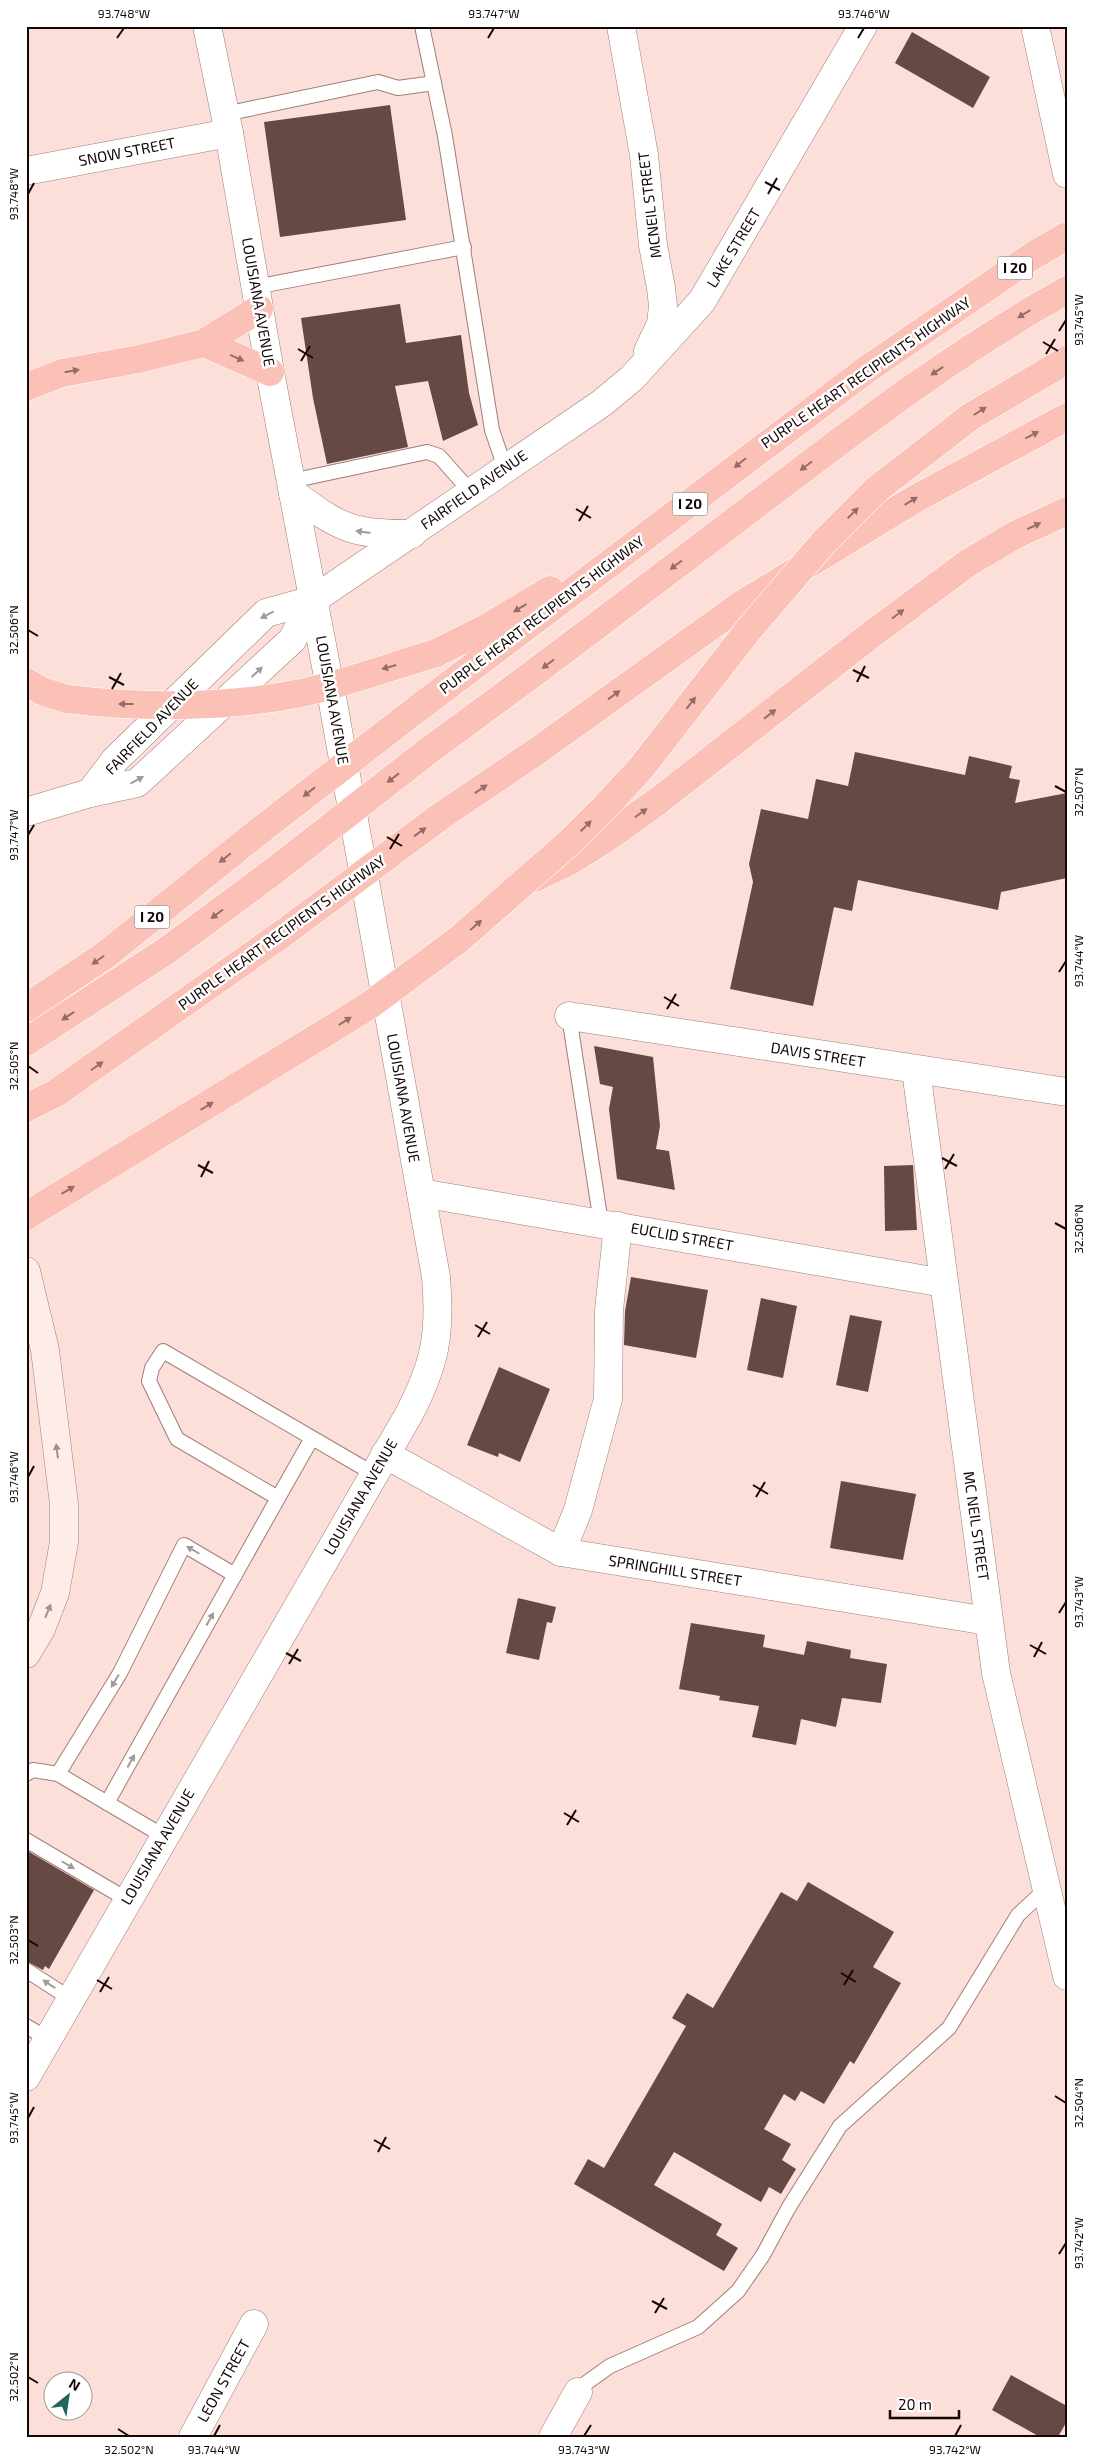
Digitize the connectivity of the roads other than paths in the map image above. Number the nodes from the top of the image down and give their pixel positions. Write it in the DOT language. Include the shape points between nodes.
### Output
graph roads {
  1 [pos="207,26"];
  2 [pos="422,26"];
  3 [pos="622,26"];
  4 [pos="863,26"];
  5 [pos="1035,26"];
  6 [pos="434,84"];
  7 [pos="226,124"];
  8 [pos="26,171"];
  9 [pos="1067,174"];
  10 [pos="1067,236"];
  11 [pos="464,247"];
  12 [pos="1067,290"];
  13 [pos="257,298"];
  14 [pos="204,343"];
  15 [pos="1067,360"];
  16 [pos="270,372"];
  17 [pos="632,378"];
  18 [pos="26,387"];
  19 [pos="1067,418"];
  20 [pos="505,468"];
  21 [pos="292,487"];
  22 [pos="471,492"];
  23 [pos="695,500"];
  24 [pos="1067,511"];
  25 [pos="412,534"];
  26 [pos="314,600"];
  27 [pos="41,689"];
  28 [pos="90,793"];
  29 [pos="26,812"];
  30 [pos="525,883"];
  31 [pos="32,1005"];
  32 [pos="569,1016"];
  33 [pos="35,1037"];
  34 [pos="916,1070"];
  35 [pos="1067,1092"];
  36 [pos="26,1108"];
  37 [pos="421,1193"];
  38 [pos="26,1216"];
  39 [pos="610,1225"];
  40 [pos="26,1271"];
  41 [pos="944,1282"];
  42 [pos="312,1438"];
  43 [pos="380,1464"];
  44 [pos="278,1498"];
  45 [pos="561,1552"];
  46 [pos="235,1575"];
  47 [pos="988,1621"];
  48 [pos="26,1654"];
  49 [pos="26,1774"];
  50 [pos="58,1774"];
  51 [pos="107,1804"];
  52 [pos="165,1837"];
  53 [pos="26,1840"];
  54 [pos="1045,1890"];
  55 [pos="128,1900"];
  56 [pos="26,1970"];
  57 [pos="1067,1976"];
  58 [pos="71,1999"];
  59 [pos="37,2032"];
  60 [pos="26,2077"];
  61 [pos="254,2324"];
  62 [pos="578,2392"];
  63 [pos="193,2437"];
  64 [pos="553,2437"];
  1 -- 7 [label="street, LOUISIANA AVENUE"];
  2 -- 6 [label="lane"];
  3 -- 17 [label="street, MCNEIL STREET" via="644,155 663,306 652,345"];
  4 -- 17 [label="street, LAKE STREET" via="702,301"];
  5 -- 9 [label="street"];
  6 -- 7 [label="lane" via="398,88 378,82"];
  6 -- 11 [label="lane"];
  7 -- 8 [label="street, SNOW STREET"];
  7 -- 13 [label="street, LOUISIANA AVENUE"];
  10 -- 23 [label="highway, PURPLE HEART RECIPIENTS HIGHWAY / I 20, one-way" via="866,370"];
  11 -- 13 [label="lane"];
  11 -- 20 [label="lane" via="492,430"];
  12 -- 33 [label="highway, one-way, bridge" via="978,344 845,437 270,874 166,951"];
  13 -- 14 [label="highway"];
  13 -- 16 [label="street, LOUISIANA AVENUE"];
  14 -- 16 [label="highway, one-way"];
  18 -- 14 [label="highway, one-way" via="62,373"];
  30 -- 15 [label="highway, one-way, bridge" via="571,841 641,768 750,628 823,542 877,489 970,417"];
  16 -- 21 [label="street, LOUISIANA AVENUE"];
  17 -- 20 [label="street, FAIRFIELD AVENUE" via="602,403"];
  36 -- 19 [label="highway, PURPLE HEART RECIPIENTS HIGHWAY, one-way, bridge" via="56,1093 282,934 441,816 739,606 915,499"];
  20 -- 22 [label="street, FAIRFIELD AVENUE"];
  21 -- 22 [label="lane" via="427,452 439,456"];
  25 -- 21 [label="street, one-way" via="383,534 346,528"];
  21 -- 26 [label="street, LOUISIANA AVENUE"];
  22 -- 25 [label="street, FAIRFIELD AVENUE"];
  23 -- 27 [label="highway, one-way, bridge" via="530,602 436,653 302,693 223,703 110,704"];
  23 -- 31 [label="highway, PURPLE HEART RECIPIENTS HIGHWAY / I 20, one-way, bridge" via="417,709 104,956"];
  30 -- 24 [label="highway, one-way" via="570,861 658,801 968,563 1015,535"];
  25 -- 26 [label="street, FAIRFIELD AVENUE"];
  26 -- 28 [label="street, FAIRFIELD AVENUE, one-way" via="266,613 115,760"];
  28 -- 26 [label="street, FAIRFIELD AVENUE, one-way" via="137,783 292,640"];
  26 -- 37 [label="street, LOUISIANA AVENUE"];
  28 -- 29 [label="street, FAIRFIELD AVENUE"];
  38 -- 30 [label="highway, one-way, bridge" via="367,1007 458,940"];
  32 -- 34 [label="street, DAVIS STREET"];
  32 -- 39 [label="lane"];
  34 -- 35 [label="street, DAVIS STREET"];
  34 -- 41 [label="street, MC NEIL STREET"];
  37 -- 39 [label="street, EUCLID STREET"];
  37 -- 43 [label="street, LOUISIANA AVENUE" via="437,1286 439,1313 435,1350 425,1384"];
  39 -- 41 [label="street, EUCLID STREET"];
  39 -- 45 [label="street" via="608,1399 578,1510"];
  48 -- 40 [label="main road, one-way" via="41,1630 56,1593 64,1542 64,1504 45,1350"];
  41 -- 47 [label="street, MC NEIL STREET"];
  42 -- 43 [label="lane"];
  42 -- 44 [label="lane"];
  42 -- 44 [label="lane" via="163,1351 152,1368 148,1381 177,1439"];
  43 -- 45 [label="street, SPRINGHILL STREET"];
  43 -- 52 [label="street, LOUISIANA AVENUE"];
  44 -- 46 [label="lane"];
  45 -- 47 [label="street, SPRINGHILL STREET"];
  46 -- 50 [label="lane, one-way" via="184,1545 120,1673"];
  51 -- 46 [label="lane, one-way"];
  47 -- 54 [label="street, MC NEIL STREET" via="1004,1713"];
  49 -- 50 [label="lane" via="33,1770"];
  50 -- 51 [label="lane"];
  51 -- 52 [label="lane"];
  52 -- 55 [label="street, LOUISIANA AVENUE"];
  53 -- 55 [label="lane, one-way"];
  54 -- 57 [label="street, MC NEIL STREET"];
  54 -- 62 [label="lane" via="1018,1915 949,2028 840,2126 738,2291 698,2327 610,2366"];
  55 -- 58 [label="street, LOUISIANA AVENUE"];
  58 -- 56 [label="lane, one-way"];
  58 -- 59 [label="street, LOUISIANA AVENUE"];
  59 -- 60 [label="street, LOUISIANA AVENUE"];
  61 -- 63 [label="street, LEON STREET"];
  62 -- 64 [label="street"];
}
